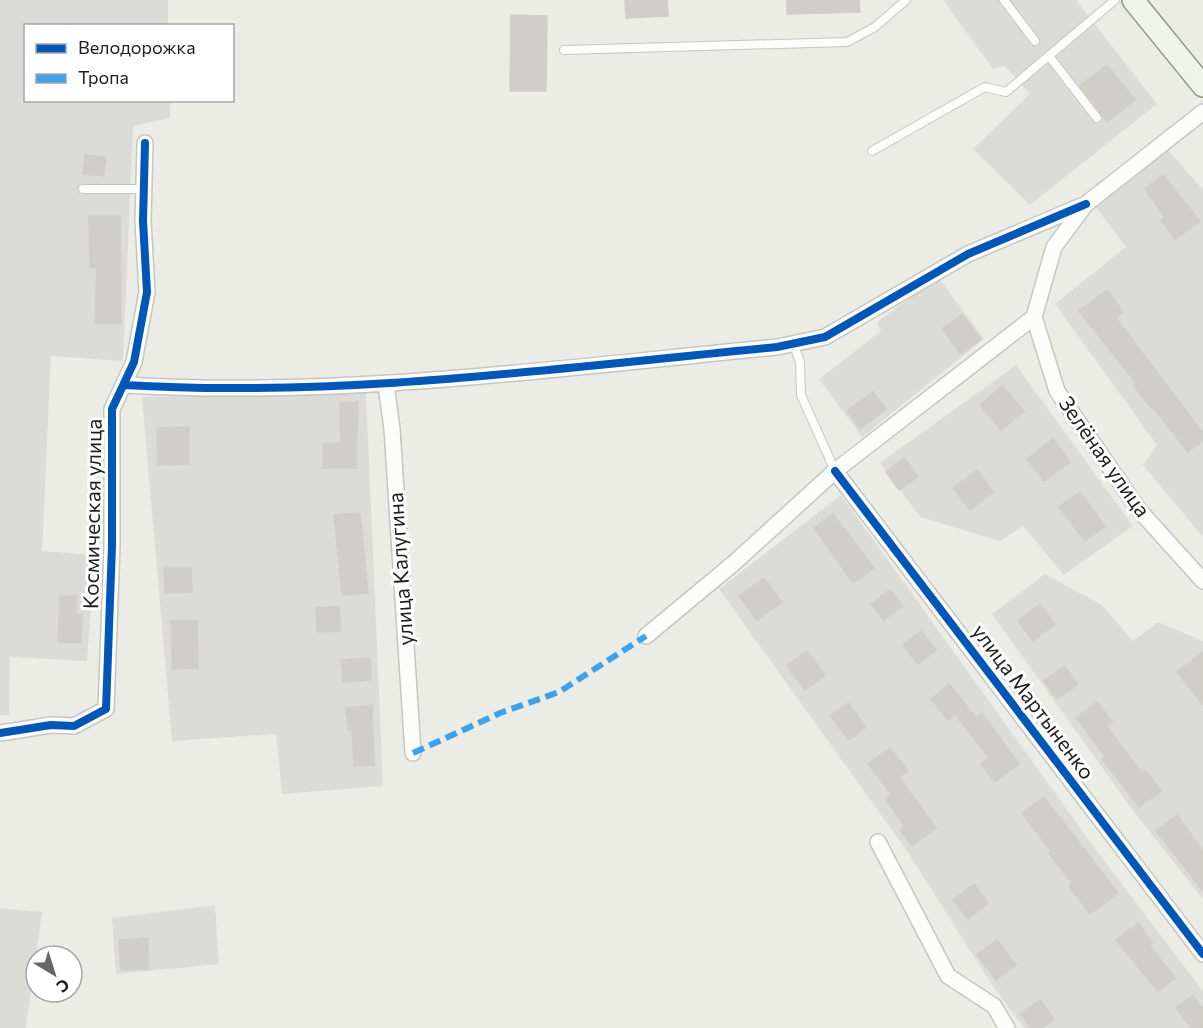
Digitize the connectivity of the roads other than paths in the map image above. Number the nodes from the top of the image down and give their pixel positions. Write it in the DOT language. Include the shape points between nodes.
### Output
graph roads {
  1 [pos="906,0"];
  2 [pos="1004,0"];
  3 [pos="1116,0"];
  4 [pos="1133,0"];
  5 [pos="1035,41"];
  6 [pos="564,50"];
  7 [pos="1049,56"];
  8 [pos="1202,84"];
  9 [pos="1203,112"];
  10 [pos="1097,118"];
  11 [pos="145,143"];
  12 [pos="873,151"];
  13 [pos="83,189"];
  14 [pos="144,189"];
  15 [pos="1086,204"];
  16 [pos="1034,317"];
  17 [pos="793,343"];
  18 [pos="123,385"];
  19 [pos="387,386"];
  20 [pos="835,471"];
  21 [pos="1203,581"];
  22 [pos="646,636"];
  23 [pos="0,733"];
  24 [pos="413,753"];
  25 [pos="878,842"];
  26 [pos="1203,954"];
  27 [pos="1007,1028"];
  1 -- 6 [label="lane" via="875,27 847,42"];
  2 -- 5 [label="lane"];
  3 -- 7 [label="lane"];
  4 -- 8 [label="main road"];
  7 -- 10 [label="lane"];
  7 -- 12 [label="lane" via="1006,92 985,87"];
  9 -- 15 [label="street"];
  11 -- 14 [label="street, Космическая улица"];
  13 -- 14 [label="lane"];
  14 -- 18 [label="street, Космическая улица" via="147,292 134,362"];
  15 -- 16 [label="street" via="1054,247"];
  15 -- 17 [label="street" via="968,254 825,336"];
  16 -- 20 [label="street"];
  16 -- 21 [label="street, Зелёная улица" via="1057,391 1139,510"];
  17 -- 19 [label="street"];
  17 -- 20 [label="lane" via="800,362 801,395"];
  18 -- 19 [label="street" via="187,389"];
  18 -- 23 [label="street, Космическая улица" via="112,409 106,709 74,726 51,725"];
  19 -- 24 [label="street, улица Калугина"];
  20 -- 22 [label="street"];
  20 -- 26 [label="street, улица Мартыненко"];
  25 -- 27 [label="street" via="948,976 994,1006"];
}
